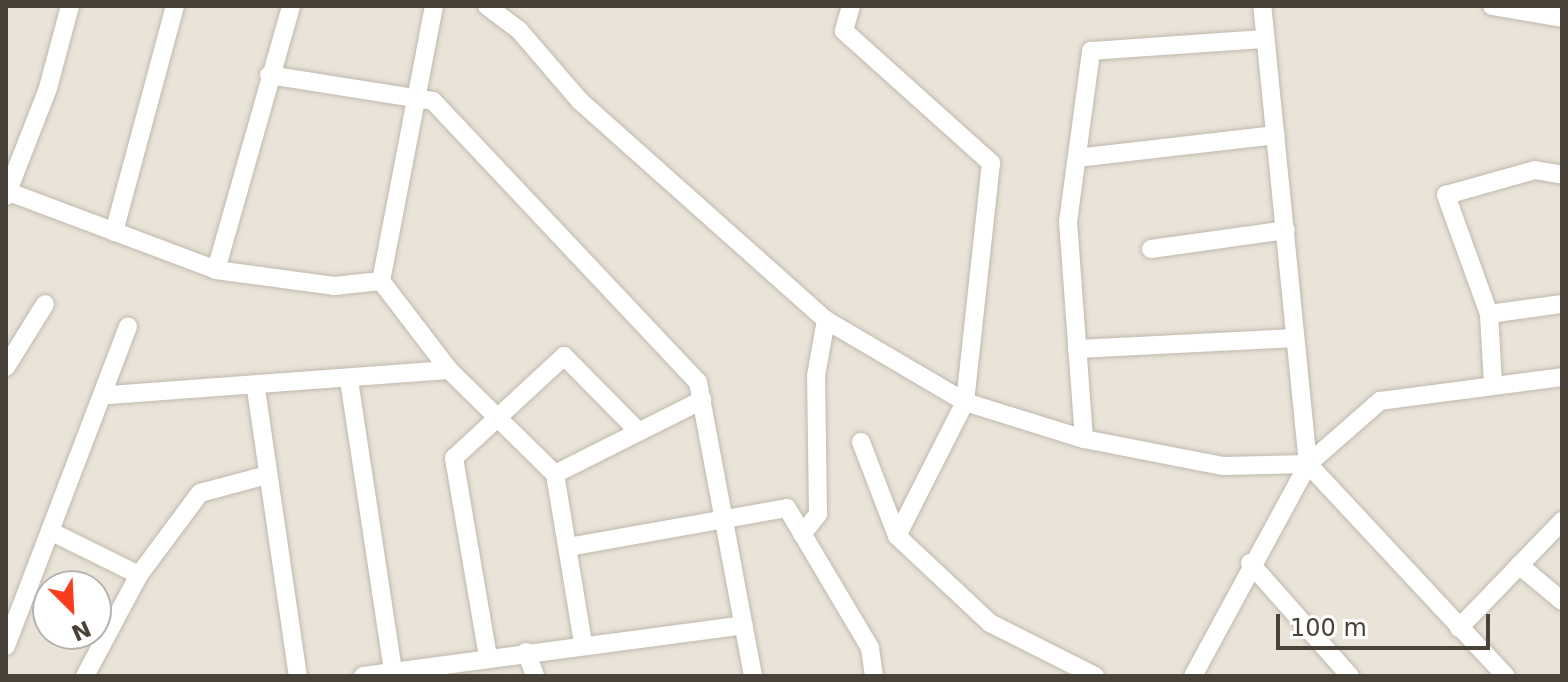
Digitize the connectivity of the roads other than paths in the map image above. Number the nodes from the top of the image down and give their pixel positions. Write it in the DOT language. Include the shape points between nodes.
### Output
graph roads {
  1 [pos="70,6"];
  2 [pos="175,6"];
  3 [pos="291,6"];
  4 [pos="434,6"];
  5 [pos="487,6"];
  6 [pos="851,6"];
  7 [pos="1262,6"];
  8 [pos="1492,6"];
  9 [pos="1562,18"];
  10 [pos="1262,39"];
  11 [pos="269,75"];
  12 [pos="411,96"];
  13 [pos="1276,135"];
  14 [pos="1077,158"];
  15 [pos="1562,175"];
  16 [pos="7,194"];
  17 [pos="1286,230"];
  18 [pos="114,232"];
  19 [pos="1151,249"];
  20 [pos="216,270"];
  21 [pos="381,281"];
  22 [pos="45,304"];
  23 [pos="1562,304"];
  24 [pos="1489,314"];
  25 [pos="826,320"];
  26 [pos="128,327"];
  27 [pos="1292,338"];
  28 [pos="1077,349"];
  29 [pos="6,367"];
  30 [pos="449,370"];
  31 [pos="1562,377"];
  32 [pos="349,380"];
  33 [pos="1493,384"];
  34 [pos="256,389"];
  35 [pos="108,395"];
  36 [pos="702,400"];
  37 [pos="965,402"];
  38 [pos="500,415"];
  39 [pos="637,430"];
  40 [pos="1084,439"];
  41 [pos="861,442"];
  42 [pos="1308,464"];
  43 [pos="555,474"];
  44 [pos="267,475"];
  45 [pos="728,521"];
  46 [pos="1562,521"];
  47 [pos="52,532"];
  48 [pos="802,534"];
  49 [pos="897,536"];
  50 [pos="568,547"];
  51 [pos="1250,563"];
  52 [pos="1519,565"];
  53 [pos="139,575"];
  54 [pos="1562,601"];
  55 [pos="744,625"];
  56 [pos="1459,628"];
  57 [pos="583,644"];
  58 [pos="6,646"];
  59 [pos="526,652"];
  60 [pos="488,657"];
  61 [pos="393,674"];
  62 [pos="85,676"];
  63 [pos="298,676"];
  64 [pos="363,676"];
  65 [pos="535,676"];
  66 [pos="753,676"];
  67 [pos="874,676"];
  68 [pos="1095,676"];
  69 [pos="1193,676"];
  70 [pos="1350,676"];
  71 [pos="1506,676"];
  1 -- 16 [label="street"];
  2 -- 18 [label="street"];
  3 -- 11 [label="street"];
  4 -- 12 [label="street"];
  5 -- 25 [label="street" via="519,30 580,101"];
  6 -- 37 [label="street" via="844,31 991,163"];
  7 -- 10 [label="street"];
  8 -- 9 [label="street"];
  10 -- 13 [label="street"];
  10 -- 14 [label="street" via="1091,51"];
  11 -- 12 [label="street"];
  11 -- 20 [label="street"];
  12 -- 21 [label="street"];
  12 -- 36 [label="street" via="433,101 698,382"];
  13 -- 14 [label="street"];
  13 -- 17 [label="street"];
  14 -- 28 [label="street" via="1068,222"];
  15 -- 24 [label="street" via="1535,170 1446,195"];
  16 -- 18 [label="street"];
  17 -- 19 [label="street"];
  17 -- 27 [label="street"];
  18 -- 20 [label="street"];
  20 -- 21 [label="street" via="334,286"];
  21 -- 30 [label="street"];
  22 -- 29 [label="street"];
  23 -- 24 [label="street"];
  24 -- 33 [label="street"];
  25 -- 37 [label="street"];
  25 -- 48 [label="street" via="816,376 818,514"];
  26 -- 35 [label="street"];
  27 -- 28 [label="street"];
  27 -- 42 [label="street"];
  28 -- 40 [label="street"];
  30 -- 32 [label="street"];
  30 -- 38 [label="street"];
  31 -- 33 [label="street"];
  32 -- 34 [label="street"];
  32 -- 61 [label="street"];
  33 -- 42 [label="street" via="1380,401"];
  34 -- 35 [label="street"];
  34 -- 44 [label="street"];
  35 -- 47 [label="street"];
  36 -- 39 [label="street"];
  36 -- 45 [label="street"];
  37 -- 40 [label="street"];
  37 -- 49 [label="street"];
  38 -- 39 [label="street" via="564,356"];
  38 -- 43 [label="street"];
  38 -- 60 [label="street" via="454,458"];
  39 -- 43 [label="street"];
  40 -- 42 [label="street" via="1223,466"];
  41 -- 49 [label="street"];
  42 -- 51 [label="street"];
  42 -- 56 [label="street"];
  43 -- 50 [label="street"];
  44 -- 53 [label="street" via="200,493"];
  44 -- 63 [label="street"];
  45 -- 48 [label="street" via="787,508"];
  45 -- 50 [label="street"];
  45 -- 55 [label="street"];
  46 -- 52 [label="street"];
  47 -- 53 [label="street"];
  47 -- 58 [label="street"];
  48 -- 67 [label="street" via="870,648"];
  49 -- 68 [label="street" via="990,623"];
  50 -- 57 [label="street"];
  51 -- 69 [label="street"];
  51 -- 70 [label="street"];
  52 -- 54 [label="street"];
  52 -- 56 [label="street"];
  53 -- 62 [label="street"];
  55 -- 57 [label="street" via="664,641"];
  55 -- 66 [label="street"];
  56 -- 71 [label="street"];
  57 -- 59 [label="street"];
  59 -- 60 [label="street"];
  59 -- 65 [label="street"];
  60 -- 61 [label="street"];
  61 -- 64 [label="street"];
}
